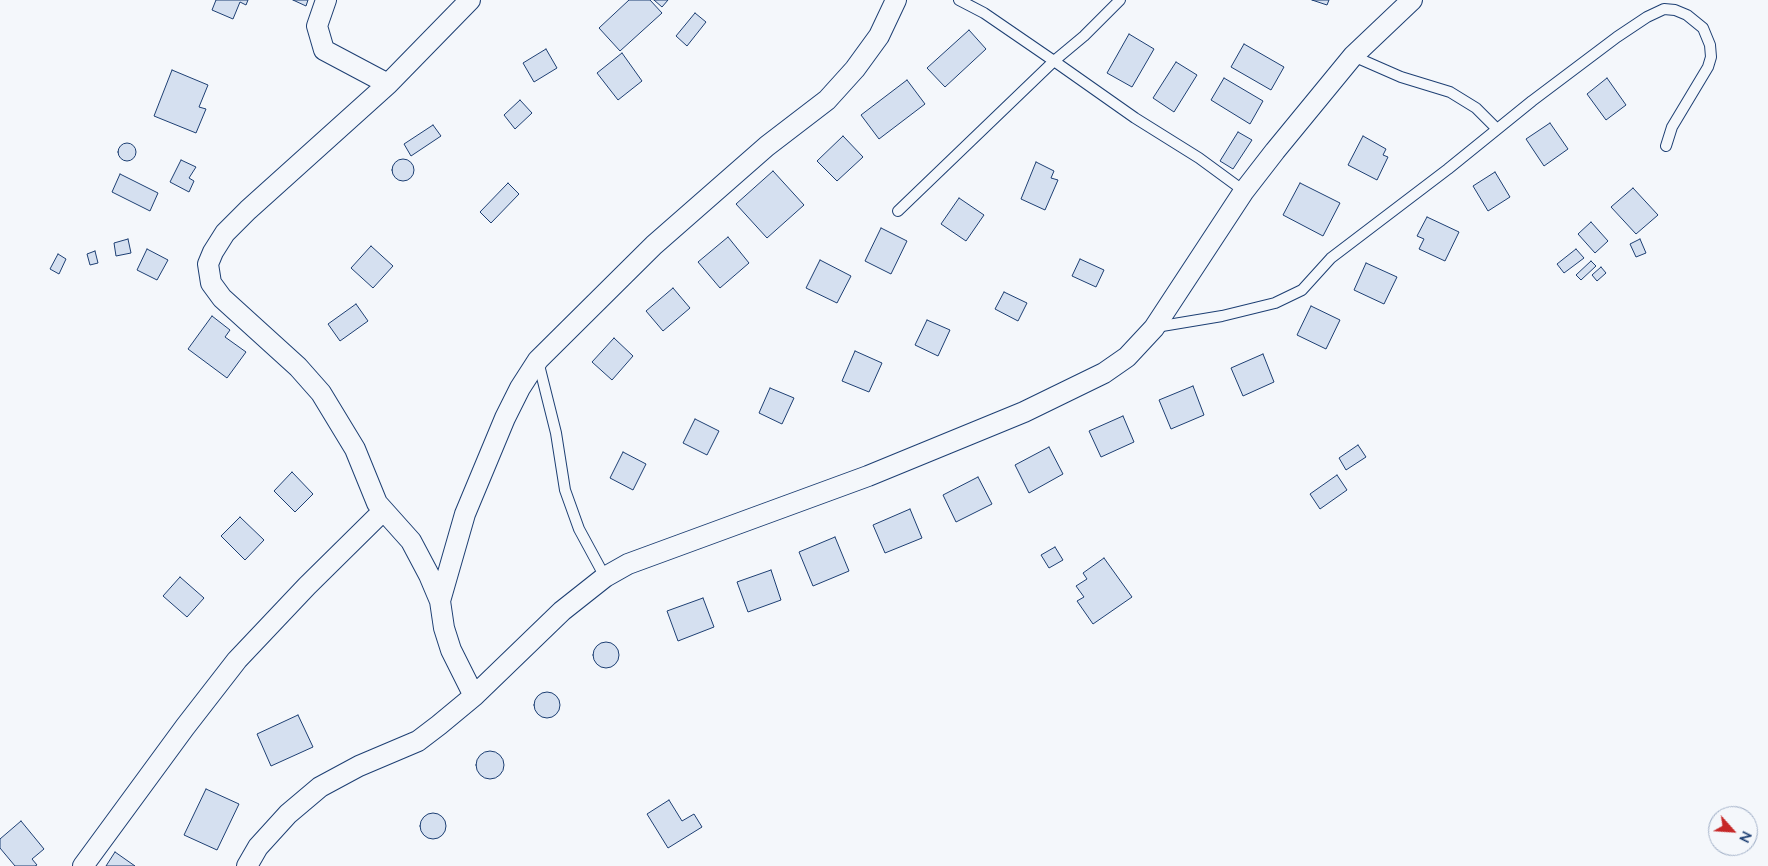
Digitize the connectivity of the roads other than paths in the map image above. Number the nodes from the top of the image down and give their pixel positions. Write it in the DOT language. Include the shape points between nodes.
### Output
graph roads {
  1 [pos="326,0"];
  2 [pos="470,0"];
  3 [pos="896,0"];
  4 [pos="959,0"];
  5 [pos="1120,0"];
  6 [pos="1412,0"];
  7 [pos="1353,56"];
  8 [pos="1054,61"];
  9 [pos="388,84"];
  10 [pos="1497,129"];
  11 [pos="1666,146"];
  12 [pos="1244,191"];
  13 [pos="898,211"];
  14 [pos="1154,328"];
  15 [pos="538,360"];
  16 [pos="383,510"];
  17 [pos="605,577"];
  18 [pos="440,601"];
  19 [pos="474,696"];
  20 [pos="83,866"];
  21 [pos="247,866"];
  1 -- 9 [label="street" via="317,26 324,50"];
  2 -- 9 [label="street"];
  3 -- 15 [label="street" via="879,36 827,100 767,146 654,244"];
  4 -- 8 [label="lane" via="984,13"];
  5 -- 8 [label="lane"];
  6 -- 7 [label="street"];
  7 -- 10 [label="lane" via="1401,77 1450,92 1476,108"];
  7 -- 12 [label="street"];
  8 -- 12 [label="lane"];
  8 -- 13 [label="lane"];
  9 -- 16 [label="street" via="248,210 226,233 208,264 211,283 222,298 298,367 321,393 355,449 372,494"];
  10 -- 11 [label="lane" via="1617,37 1664,9 1675,10 1703,28 1711,57 1708,68 1672,127"];
  10 -- 14 [label="lane" via="1331,258 1302,290 1275,303"];
  12 -- 14 [label="street"];
  14 -- 17 [label="street" via="1128,357 1104,373 1024,412 868,476 628,564"];
  15 -- 17 [label="lane" via="556,433 565,490 579,529"];
  15 -- 18 [label="street" via="505,418 465,514"];
  16 -- 18 [label="street" via="411,541"];
  16 -- 20 [label="street" via="237,660"];
  17 -- 19 [label="street" via="562,611"];
  18 -- 19 [label="street" via="451,650"];
  19 -- 21 [label="street" via="418,740 320,787 282,820 258,846"];
}
